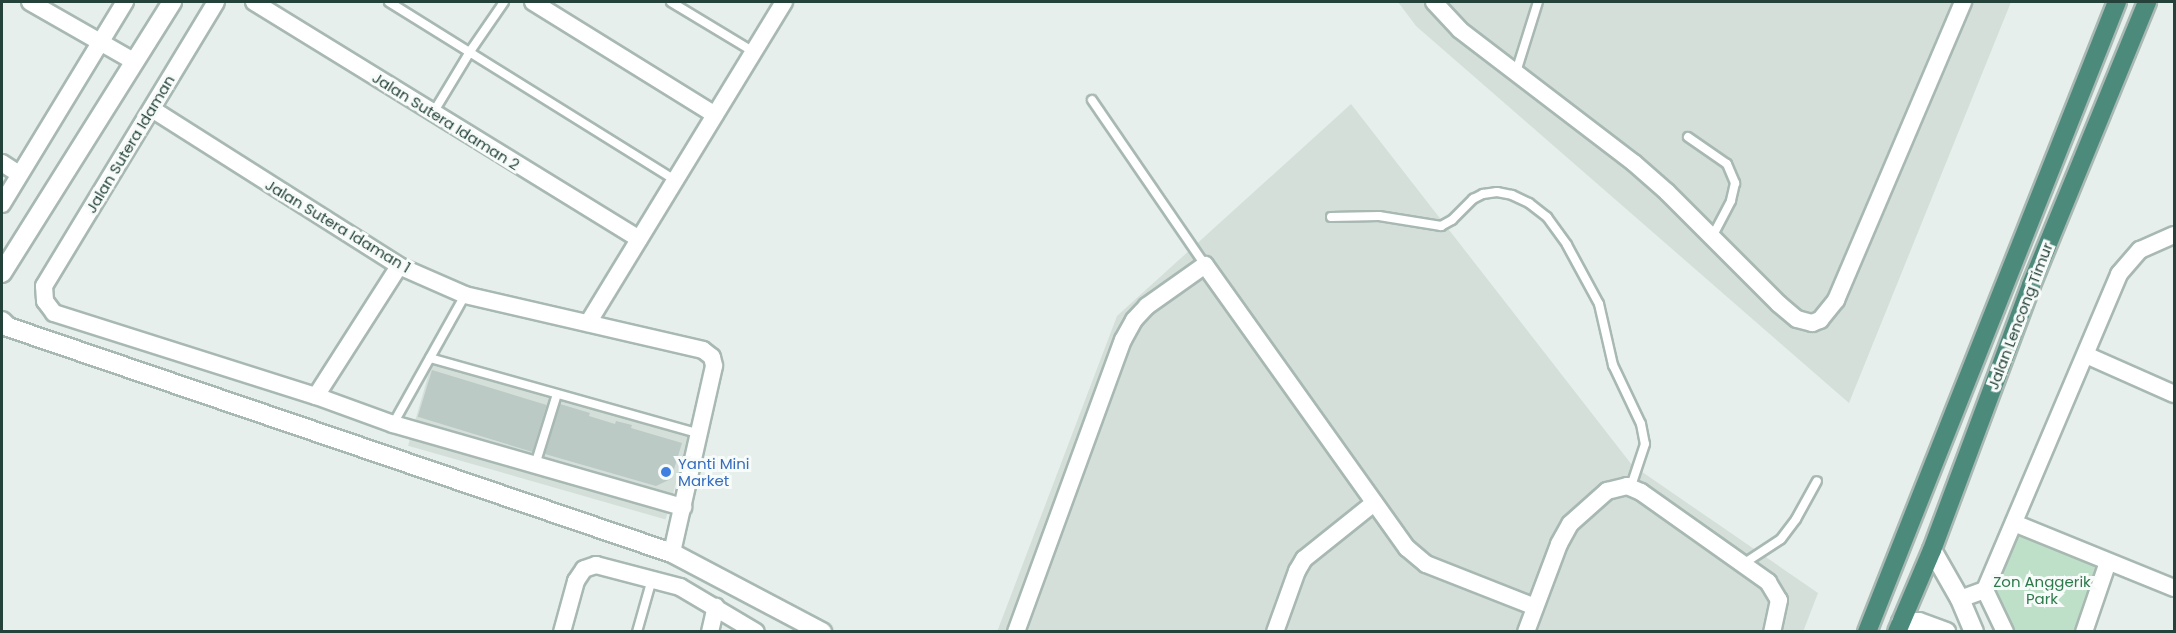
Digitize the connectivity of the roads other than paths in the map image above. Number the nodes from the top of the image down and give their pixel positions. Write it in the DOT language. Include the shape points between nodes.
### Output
graph roads {
  1 [pos="30,2"];
  2 [pos="125,2"];
  3 [pos="171,2"];
  4 [pos="216,2"];
  5 [pos="254,2"];
  6 [pos="389,2"];
  7 [pos="504,2"];
  8 [pos="533,2"];
  9 [pos="671,2"];
  10 [pos="784,2"];
  11 [pos="1434,2"];
  12 [pos="1538,2"];
  13 [pos="1963,2"];
  14 [pos="2117,2"];
  15 [pos="2147,2"];
  16 [pos="100,42"];
  17 [pos="471,50"];
  18 [pos="754,52"];
  19 [pos="135,62"];
  20 [pos="1516,72"];
  21 [pos="1092,99"];
  22 [pos="152,109"];
  23 [pos="434,113"];
  24 [pos="715,115"];
  25 [pos="1688,137"];
  26 [pos="2,163"];
  27 [pos="20,174"];
  28 [pos="675,180"];
  29 [pos="2,204"];
  30 [pos="1331,217"];
  31 [pos="2175,235"];
  32 [pos="1712,237"];
  33 [pos="639,239"];
  34 [pos="1205,265"];
  35 [pos="399,266"];
  36 [pos="2,273"];
  37 [pos="465,295"];
  38 [pos="2,321"];
  39 [pos="588,323"];
  40 [pos="2086,355"];
  41 [pos="430,358"];
  42 [pos="557,394"];
  43 [pos="2175,394"];
  44 [pos="316,396"];
  45 [pos="393,424"];
  46 [pos="700,434"];
  47 [pos="535,465"];
  48 [pos="1817,481"];
  49 [pos="1631,486"];
  50 [pos="1374,502"];
  51 [pos="683,507"];
  52 [pos="2014,523"];
  53 [pos="1932,550"];
  54 [pos="672,553"];
  55 [pos="2108,562"];
  56 [pos="1743,564"];
  57 [pos="652,579"];
  58 [pos="2175,588"];
  59 [pos="1985,590"];
  60 [pos="1960,599"];
  61 [pos="716,607"];
  62 [pos="1535,608"];
  63 [pos="1899,627"];
  64 [pos="562,632"];
  65 [pos="637,632"];
  66 [pos="710,632"];
  67 [pos="756,632"];
  68 [pos="822,632"];
  69 [pos="1016,632"];
  70 [pos="1275,632"];
  71 [pos="1526,632"];
  72 [pos="1772,632"];
  73 [pos="1867,632"];
  74 [pos="1946,632"];
  75 [pos="1974,632"];
  76 [pos="2005,632"];
  77 [pos="2084,632"];
  1 -- 16 [label="street"];
  2 -- 16 [label="street"];
  3 -- 19 [label="street"];
  4 -- 22 [label="street, Jalan Sutera Idaman"];
  5 -- 23 [label="street, Jalan Sutera Idaman 2"];
  6 -- 17 [label="lane"];
  7 -- 17 [label="lane"];
  8 -- 24 [label="street"];
  9 -- 18 [label="lane"];
  10 -- 18 [label="street"];
  11 -- 20 [label="street" via="1461,30"];
  12 -- 20 [label="lane"];
  13 -- 32 [label="street" via="1853,263 1836,300 1820,320 1812,323 1797,319"];
  14 -- 73 [label="highway, Jalan Lencong Timur"];
  15 -- 53 [label="highway, Jalan Lencong Timur" via="2031,285"];
  16 -- 19 [label="street"];
  16 -- 27 [label="street"];
  17 -- 23 [label="lane"];
  17 -- 28 [label="lane"];
  18 -- 24 [label="street"];
  19 -- 36 [label="street"];
  20 -- 32 [label="street" via="1634,163"];
  21 -- 34 [label="lane"];
  22 -- 35 [label="street, Jalan Sutera Idaman 1"];
  22 -- 44 [label="street, Jalan Sutera Idaman" via="44,286 45,301 54,313"];
  23 -- 33 [label="street, Jalan Sutera Idaman 2"];
  24 -- 28 [label="street"];
  25 -- 32 [label="lane" via="1727,164 1734,183 1731,201"];
  26 -- 27 [label="street"];
  27 -- 29 [label="street"];
  28 -- 33 [label="street"];
  30 -- 49 [label="lane" via="1379,216 1441,226 1473,199 1497,192 1529,203 1547,217 1599,304 1612,365 1641,424 1645,444"];
  31 -- 40 [label="street" via="2140,250 2118,274"];
  33 -- 39 [label="street"];
  34 -- 50 [label="street"];
  34 -- 69 [label="street" via="1147,306 1123,340"];
  35 -- 37 [label="street, Jalan Sutera Idaman 1"];
  35 -- 44 [label="street"];
  37 -- 39 [label="street, Jalan Sutera Idaman 1"];
  37 -- 41 [label="lane"];
  38 -- 54 [label="street" via="30,335"];
  39 -- 46 [label="street, Jalan Sutera Idaman 1" via="703,350 712,357 714,366"];
  40 -- 43 [label="street"];
  40 -- 52 [label="street"];
  41 -- 42 [label="lane"];
  41 -- 45 [label="lane"];
  42 -- 46 [label="lane"];
  42 -- 47 [label="lane"];
  44 -- 45 [label="street"];
  45 -- 47 [label="street"];
  46 -- 51 [label="street"];
  47 -- 51 [label="street"];
  48 -- 56 [label="lane" via="1781,539"];
  49 -- 56 [label="street"];
  49 -- 62 [label="street" via="1607,491 1570,524"];
  50 -- 62 [label="street" via="1407,548 1426,564"];
  50 -- 70 [label="street" via="1304,559"];
  51 -- 54 [label="street"];
  52 -- 55 [label="street"];
  52 -- 59 [label="street"];
  53 -- 60 [label="street"];
  53 -- 63 [label="highway, Jalan Lencong Timur"];
  54 -- 68 [label="street"];
  55 -- 58 [label="street"];
  55 -- 77 [label="street"];
  56 -- 72 [label="street" via="1775,590 1779,600"];
  57 -- 61 [label="street" via="681,587"];
  57 -- 64 [label="street" via="596,565 584,569 576,581"];
  57 -- 65 [label="lane"];
  59 -- 60 [label="street"];
  59 -- 76 [label="street"];
  60 -- 75 [label="street"];
  61 -- 66 [label="street"];
  61 -- 67 [label="street"];
  62 -- 71 [label="street"];
  63 -- 74 [label="street" via="1919,622"];
}
